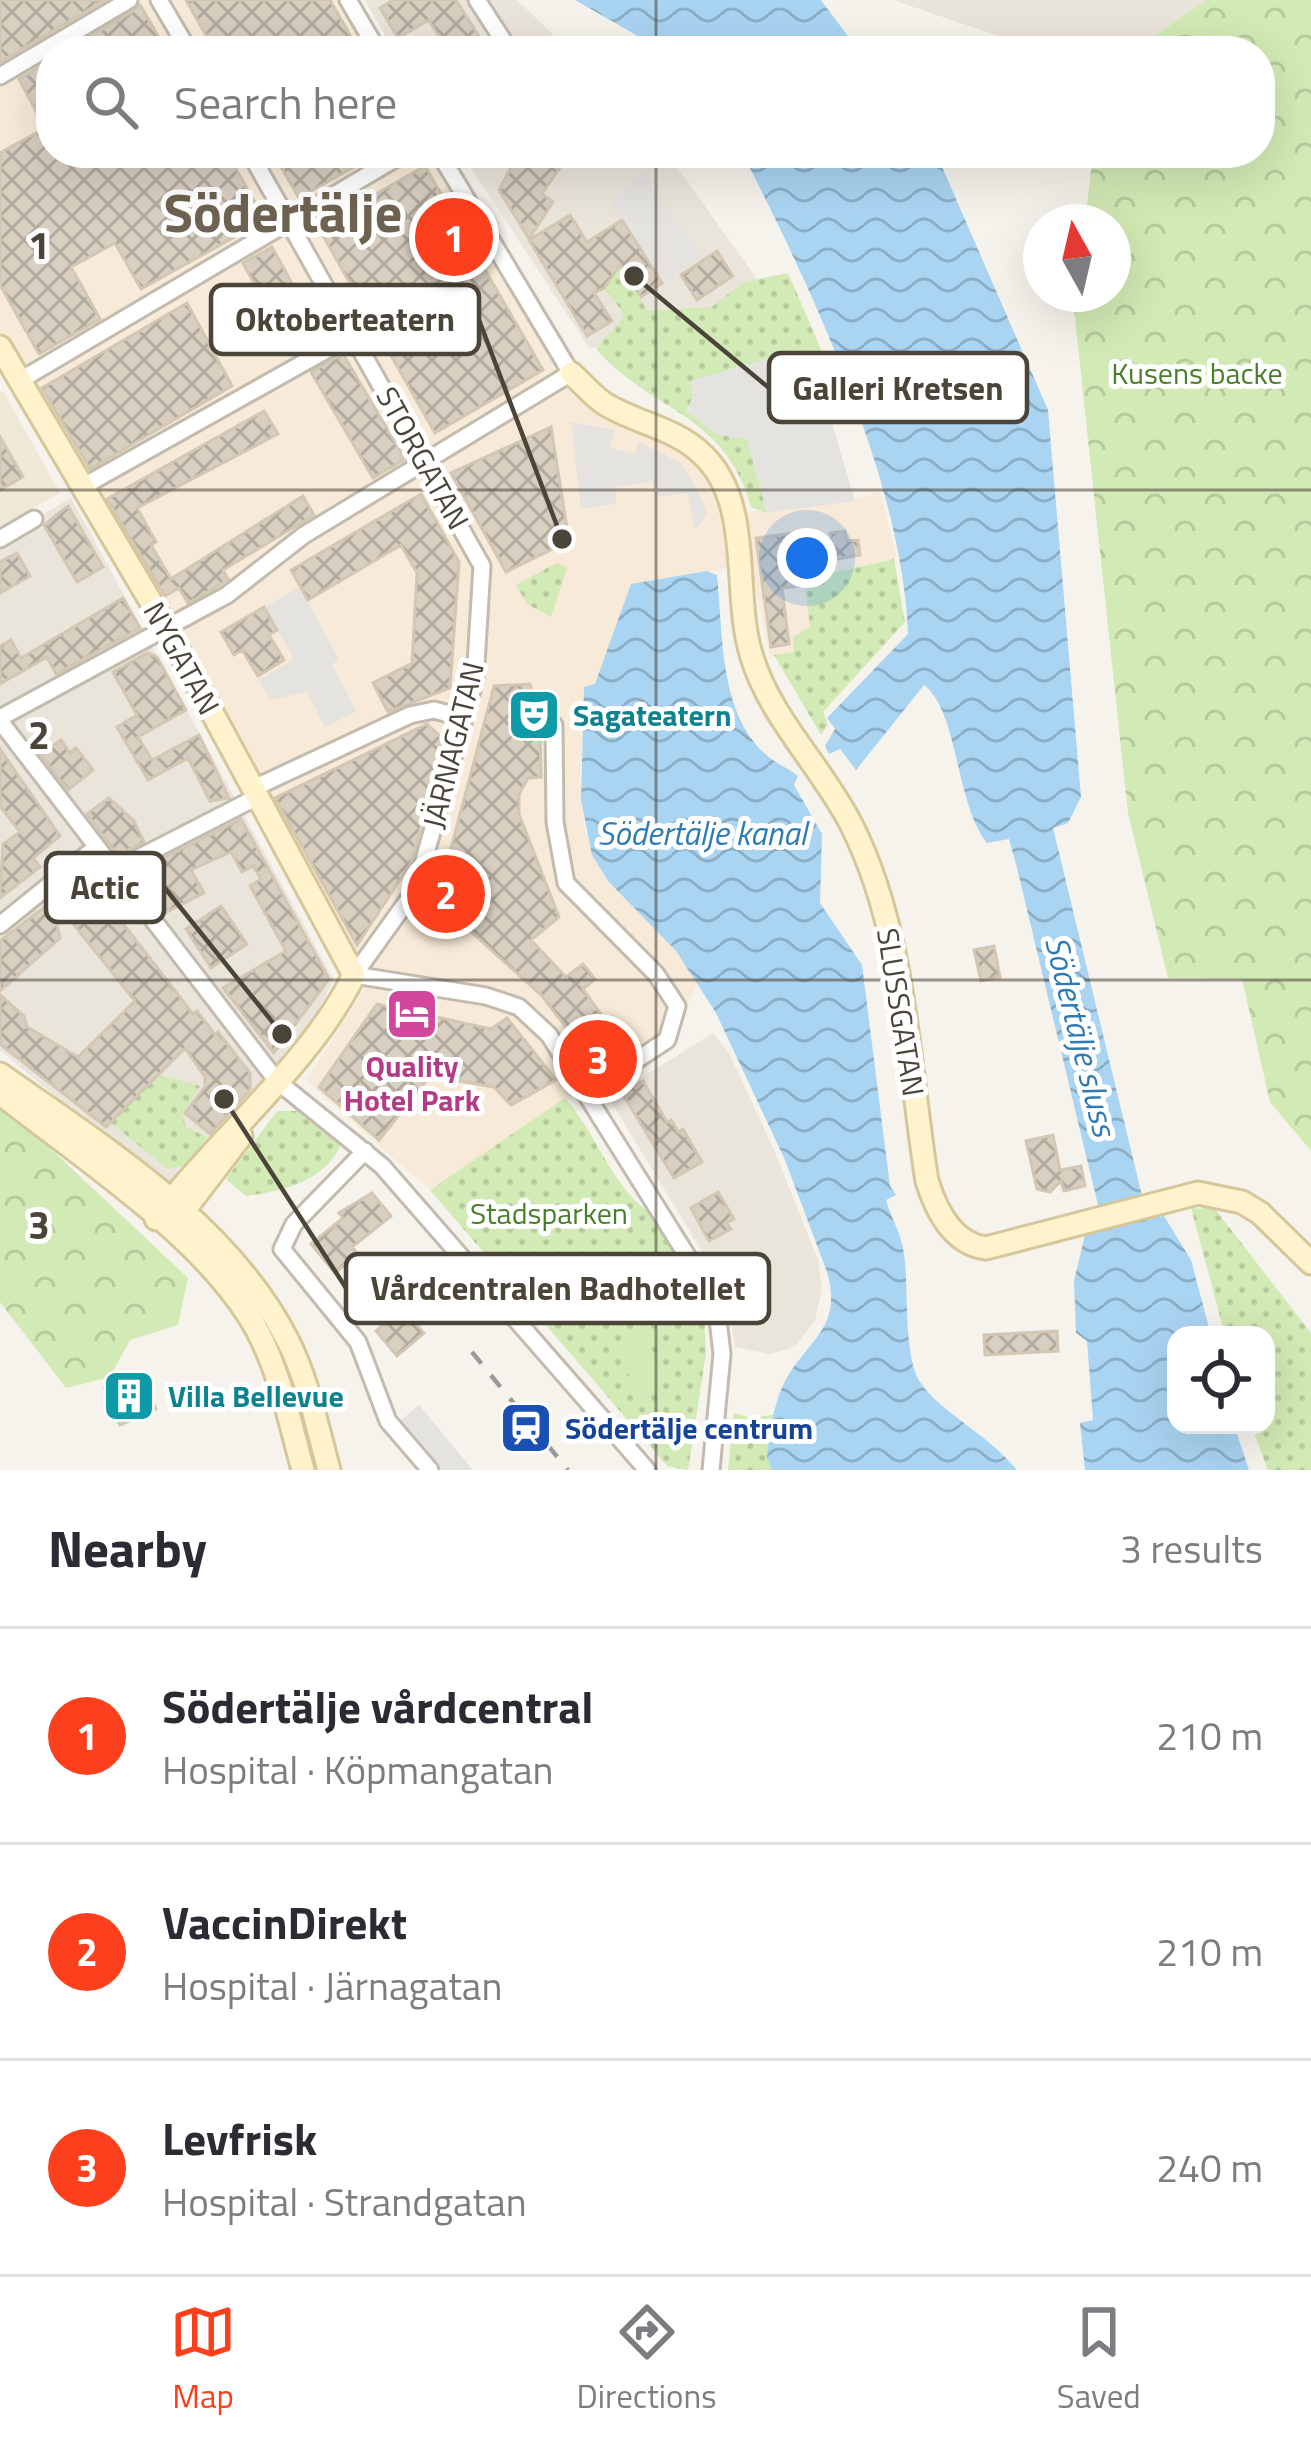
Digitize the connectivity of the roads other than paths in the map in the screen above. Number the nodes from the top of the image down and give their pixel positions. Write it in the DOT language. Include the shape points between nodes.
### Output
graph roads {
  1 [pos="129,0"];
  2 [pos="159,0"];
  3 [pos="477,0"];
  4 [pos="355,3"];
  5 [pos="68,36"];
  6 [pos="180,36"];
  7 [pos="371,36"];
  8 [pos="500,36"];
  9 [pos="36,55"];
  10 [pos="0,76"];
  11 [pos="259,168"];
  12 [pos="379,168"];
  13 [pos="448,168"];
  14 [pos="290,220"];
  15 [pos="348,338"];
  16 [pos="0,347"];
  17 [pos="571,373"];
  18 [pos="19,381"];
  19 [pos="425,462"];
  20 [pos="82,487"];
  21 [pos="34,519"];
  22 [pos="0,538"];
  23 [pos="483,578"];
  24 [pos="166,629"];
  25 [pos="464,718"];
  26 [pos="0,719"];
  27 [pos="554,725"];
  28 [pos="256,792"];
  29 [pos="95,848"];
  30 [pos="113,871"];
  31 [pos="0,925"];
  32 [pos="354,975"];
  33 [pos="0,1074"];
  34 [pos="277,1081"];
  35 [pos="588,1092"];
  36 [pos="0,1094"];
  37 [pos="365,1151"];
  38 [pos="169,1216"];
  39 [pos="1311,1263"];
  40 [pos="303,1470"];
  41 [pos="329,1470"];
  42 [pos="430,1470"];
  43 [pos="647,1470"];
  44 [pos="711,1470"];
  1 -- 5 [label="street"];
  2 -- 6 [label="street"];
  3 -- 8 [label="street"];
  4 -- 7 [label="street"];
  9 -- 10 [label="street"];
  11 -- 14 [label="street, STORGATAN"];
  12 -- 14 [label="street"];
  13 -- 17 [label="street"];
  14 -- 15 [label="street, STORGATAN"];
  14 -- 18 [label="street"];
  15 -- 19 [label="street, STORGATAN"];
  15 -- 20 [label="street"];
  16 -- 18 [label="street, NYGATAN"];
  17 -- 19 [label="street"];
  17 -- 39 [label="street, SLUSSGATAN" via="603,403 704,455 736,528 751,655 853,827 886,912 933,1200 958,1235 974,1247 1198,1193 1242,1202"];
  18 -- 20 [label="street, NYGATAN"];
  19 -- 23 [label="street, STORGATAN"];
  19 -- 24 [label="street"];
  20 -- 24 [label="street, NYGATAN"];
  21 -- 22 [label="street"];
  23 -- 25 [label="street, JÄRNAGATAN"];
  24 -- 26 [label="street"];
  24 -- 28 [label="street, NYGATAN"];
  25 -- 28 [label="street" via="434,710 410,715"];
  25 -- 32 [label="street, JÄRNAGATAN" via="410,897"];
  26 -- 29 [label="street"];
  27 -- 35 [label="street" via="555,822 566,883 656,974 676,1006 667,1040"];
  28 -- 30 [label="street"];
  28 -- 32 [label="street, NYGATAN"];
  29 -- 30 [label="street"];
  29 -- 31 [label="street"];
  30 -- 34 [label="street"];
  32 -- 34 [label="street, JÄRNAGATAN"];
  32 -- 35 [label="street" via="519,1007"];
  33 -- 38 [label="street"];
  34 -- 37 [label="street"];
  34 -- 38 [label="street, JÄRNAGATAN"];
  35 -- 44 [label="street" via="716,1302 722,1354"];
  36 -- 38 [label="street"];
  37 -- 42 [label="street" via="293,1224 282,1250 358,1342 388,1421"];
  37 -- 43 [label="street"];
  38 -- 40 [label="street" via="256,1330"];
  38 -- 41 [label="street" via="250,1280 277,1321"];
}
